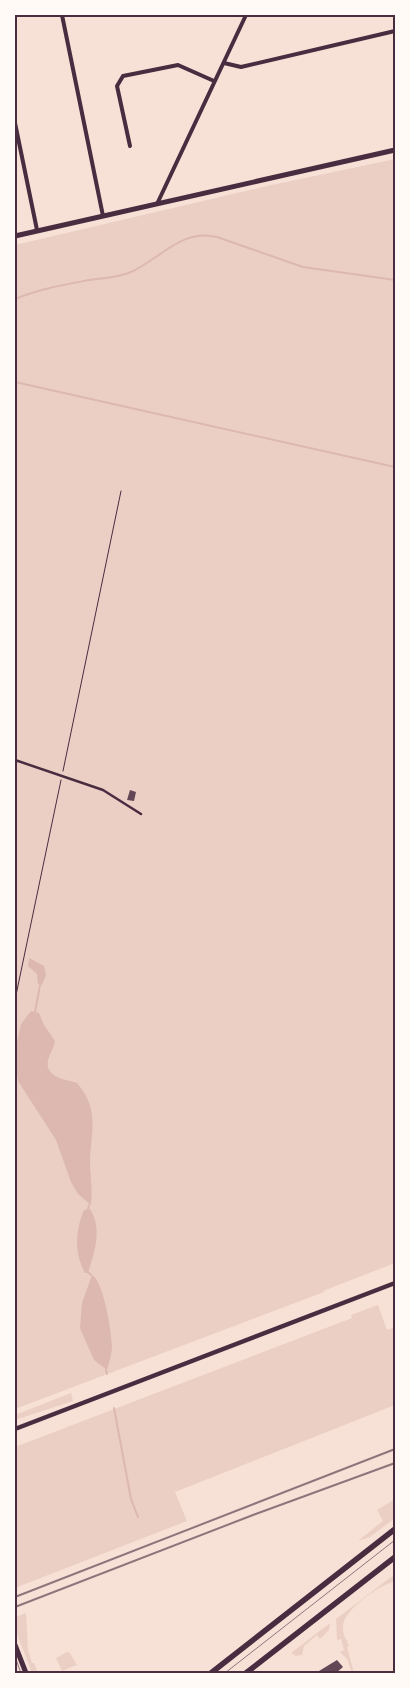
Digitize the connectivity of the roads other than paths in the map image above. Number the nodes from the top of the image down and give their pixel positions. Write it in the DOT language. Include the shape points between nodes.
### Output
graph roads {
  1 [pos="62,15"];
  2 [pos="246,15"];
  3 [pos="395,30"];
  4 [pos="224,63"];
  5 [pos="214,81"];
  6 [pos="15,123"];
  7 [pos="130,146"];
  8 [pos="395,150"];
  9 [pos="157,204"];
  10 [pos="103,216"];
  11 [pos="37,230"];
  12 [pos="15,236"];
  13 [pos="15,760"];
  14 [pos="141,814"];
  15 [pos="395,1283"];
  16 [pos="15,1429"];
  17 [pos="395,1529"];
  18 [pos="395,1557"];
  19 [pos="15,1645"];
  20 [pos="26,1673"];
  21 [pos="211,1673"];
  22 [pos="246,1673"];
  1 -- 10 [label="street"];
  2 -- 4 [label="street"];
  3 -- 4 [label="street" via="241,66"];
  4 -- 5 [label="street"];
  5 -- 7 [label="street" via="178,65 123,76 117,86"];
  5 -- 9 [label="street"];
  6 -- 11 [label="street"];
  8 -- 9 [label="main road"];
  9 -- 10 [label="main road"];
  10 -- 11 [label="main road"];
  11 -- 12 [label="main road"];
  13 -- 14 [label="street" via="103,790"];
  15 -- 16 [label="street"];
  17 -- 21 [label="main road"];
  18 -- 22 [label="main road"];
  19 -- 20 [label="main road"];
}
